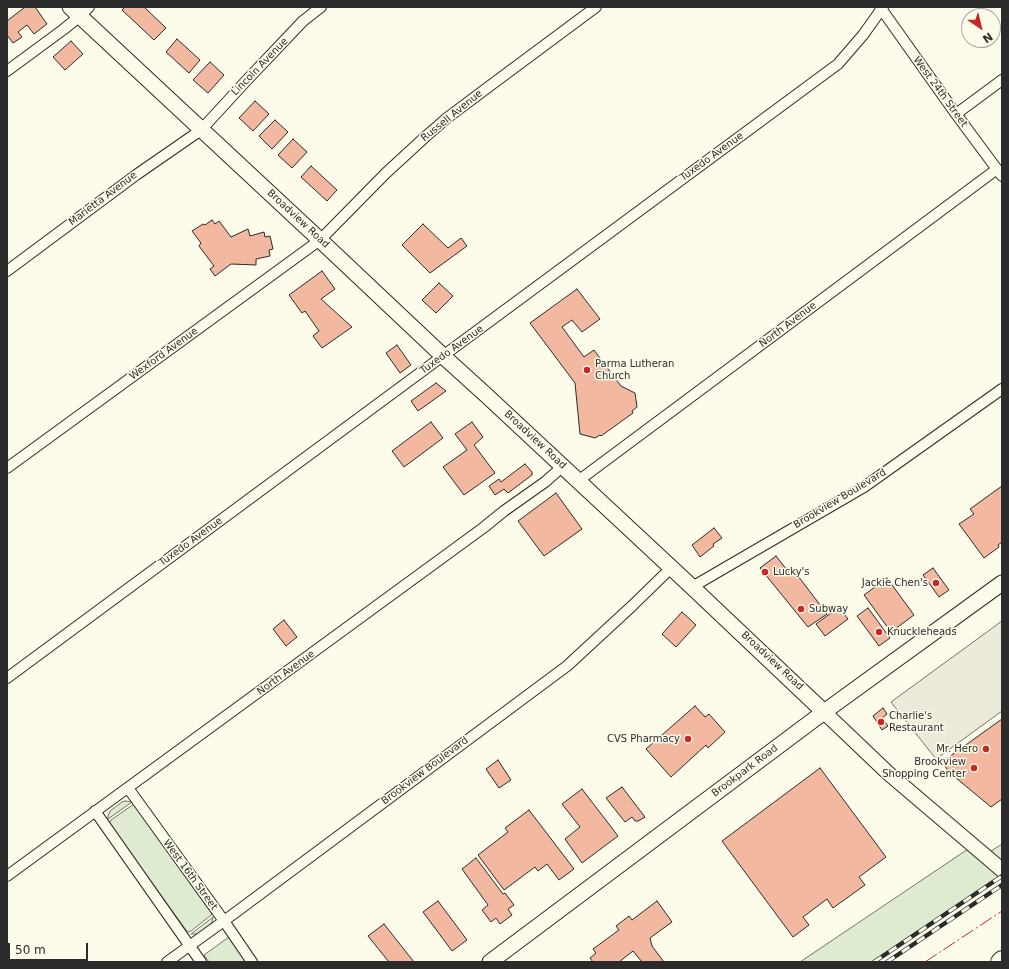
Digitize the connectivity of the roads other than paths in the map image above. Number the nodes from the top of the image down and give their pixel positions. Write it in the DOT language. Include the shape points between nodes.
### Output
graph roads {
  1 [pos="321,7"];
  2 [pos="596,7"];
  3 [pos="881,8"];
  4 [pos="80,10"];
  5 [pos="7,71"];
  6 [pos="1002,80"];
  7 [pos="956,114"];
  8 [pos="201,130"];
  9 [pos="1000,173"];
  10 [pos="320,240"];
  11 [pos="7,271"];
  12 [pos="443,356"];
  13 [pos="1002,389"];
  14 [pos="562,467"];
  15 [pos="7,468"];
  16 [pos="578,481"];
  17 [pos="671,568"];
  18 [pos="1002,583"];
  19 [pos="692,586"];
  20 [pos="7,678"];
  21 [pos="824,712"];
  22 [pos="128,788"];
  23 [pos="95,812"];
  24 [pos="1002,870"];
  25 [pos="7,876"];
  26 [pos="224,921"];
  27 [pos="189,946"];
  28 [pos="167,962"];
  29 [pos="201,962"];
  30 [pos="252,962"];
  31 [pos="490,962"];
  1 -- 8 [label="street, Lincoln Avenue" via="303,21"];
  2 -- 10 [label="street, Russell Avenue" via="424,138 386,172"];
  3 -- 7 [label="street, West 24th Street"];
  3 -- 12 [label="street, Tuxedo Avenue" via="863,35 838,64"];
  4 -- 5 [label="street"];
  4 -- 8 [label="main road, Broadview Road"];
  6 -- 7 [label="street"];
  7 -- 9 [label="street, West 24th Street"];
  8 -- 10 [label="main road, Broadview Road"];
  8 -- 11 [label="street, Marietta Avenue"];
  9 -- 16 [label="street, North Avenue"];
  10 -- 12 [label="main road, Broadview Road"];
  10 -- 15 [label="street, Wexford Avenue"];
  12 -- 14 [label="main road, Broadview Road"];
  12 -- 20 [label="street, Tuxedo Avenue"];
  13 -- 19 [label="street, Brookview Boulevard" via="864,487"];
  14 -- 16 [label="main road, Broadview Road"];
  14 -- 22 [label="street, North Avenue"];
  16 -- 17 [label="main road, Broadview Road"];
  17 -- 19 [label="main road, Broadview Road"];
  17 -- 26 [label="street, Brookview Boulevard" via="567,666"];
  18 -- 21 [label="main road, Brookpark Road"];
  19 -- 21 [label="main road, Broadview Road"];
  21 -- 24 [label="main road, Broadview Road" via="888,773"];
  21 -- 31 [label="main road, Brookpark Road"];
  22 -- 23 [label="street, North Avenue"];
  22 -- 26 [label="street, West 16th Street"];
  23 -- 25 [label="street, North Avenue"];
  23 -- 27 [label="street"];
  26 -- 27 [label="street, Brookview Boulevard"];
  26 -- 30 [label="street, West 16th Street"];
  27 -- 28 [label="street, Brookview Boulevard"];
  27 -- 29 [label="street"];
}
